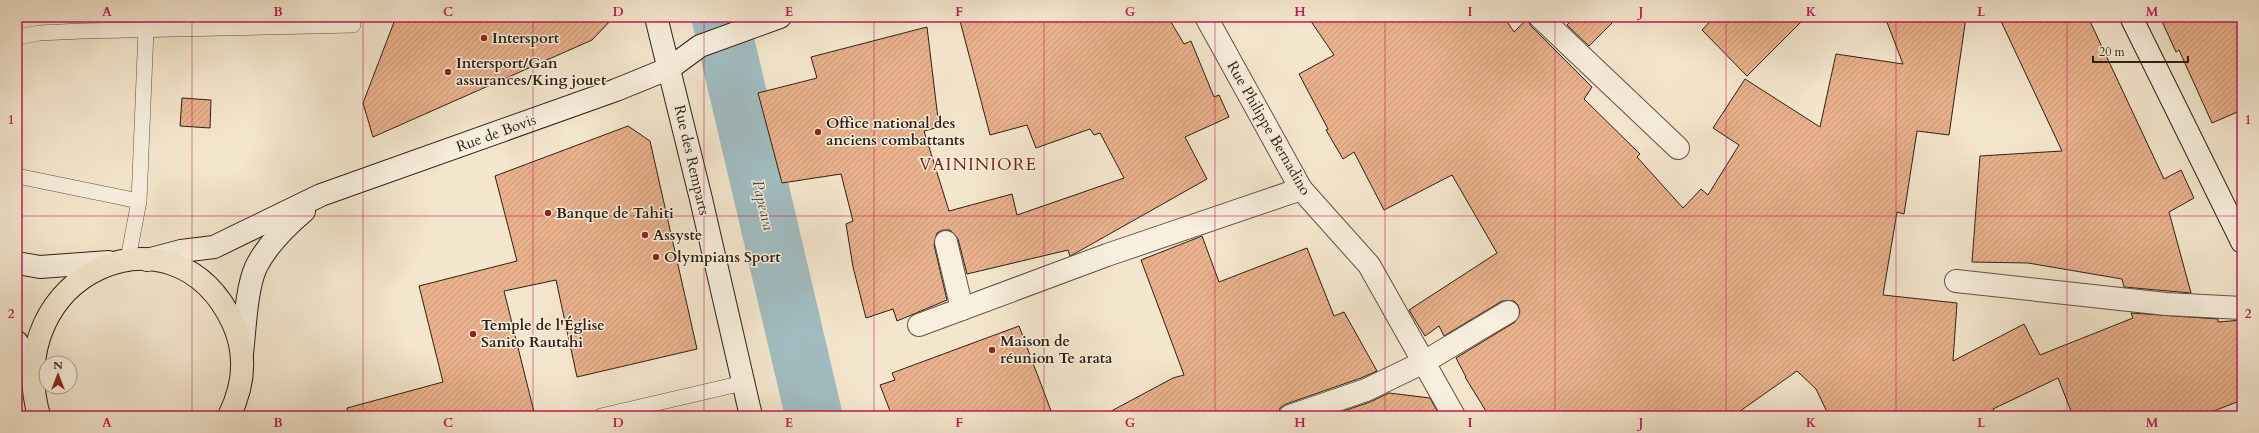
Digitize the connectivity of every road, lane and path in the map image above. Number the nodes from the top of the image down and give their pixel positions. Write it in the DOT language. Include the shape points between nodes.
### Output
graph roads {
  1 [pos="656,17"];
  2 [pos="780,17"];
  3 [pos="1206,17"];
  4 [pos="1540,17"];
  5 [pos="2131,17"];
  6 [pos="353,25"];
  7 [pos="146,30"];
  8 [pos="17,37"];
  9 [pos="670,68"];
  10 [pos="1678,148"];
  11 [pos="17,176"];
  12 [pos="1301,189"];
  13 [pos="321,195"];
  14 [pos="139,200"];
  15 [pos="946,242"];
  16 [pos="2242,242"];
  17 [pos="128,260"];
  18 [pos="17,263"];
  19 [pos="1956,281"];
  20 [pos="2242,308"];
  21 [pos="962,309"];
  22 [pos="1508,312"];
  23 [pos="919,325"];
  24 [pos="17,342"];
  25 [pos="242,355"];
  26 [pos="1424,362"];
  27 [pos="26,365"];
  28 [pos="743,383"];
  29 [pos="39,416"];
  30 [pos="229,416"];
  31 [pos="601,416"];
  32 [pos="751,416"];
  33 [pos="1290,416"];
  34 [pos="1454,416"];
  1 -- 9 [label="street, Rue des Remparts"];
  2 -- 9 [label="street, Rue de Bovis" via="700,46"];
  3 -- 12 [label="street, Rue Philippe Bernadino"];
  4 -- 10 [label="street"];
  5 -- 16 [label="street"];
  6 -- 7 [label="lane"];
  7 -- 8 [label="lane" via="38,33"];
  7 -- 14 [label="lane"];
  9 -- 13 [label="street, Rue de Bovis" via="616,90"];
  9 -- 28 [label="street, Rue des Remparts"];
  11 -- 14 [label="lane"];
  12 -- 21 [label="street" via="1107,255"];
  12 -- 26 [label="street, Rue Philippe Bernadino" via="1369,266"];
  13 -- 17 [label="street, Rue de Bovis" via="214,247"];
  13 -- 25 [label="street, Rue de Bovis" via="272,242 256,268 247,307"];
  14 -- 17 [label="lane"];
  15 -- 21 [label="street"];
  17 -- 18 [label="street, Rue de Bovis" via="40,267"];
  17 -- 25 [label="main road" via="175,266 211,291 228,314"];
  17 -- 27 [label="main road" via="80,273 55,293 37,319 31,334"];
  19 -- 20 [label="street" via="2166,304"];
  21 -- 23 [label="street"];
  22 -- 26 [label="street"];
  24 -- 27 [label="street"];
  25 -- 30 [label="main road" via="240,390"];
  26 -- 33 [label="street" via="1366,390"];
  26 -- 34 [label="street, Rue Philippe Bernadino"];
  27 -- 29 [label="main road" via="32,400"];
  28 -- 31 [label="lane"];
  28 -- 32 [label="street, Rue des Remparts"];
}
